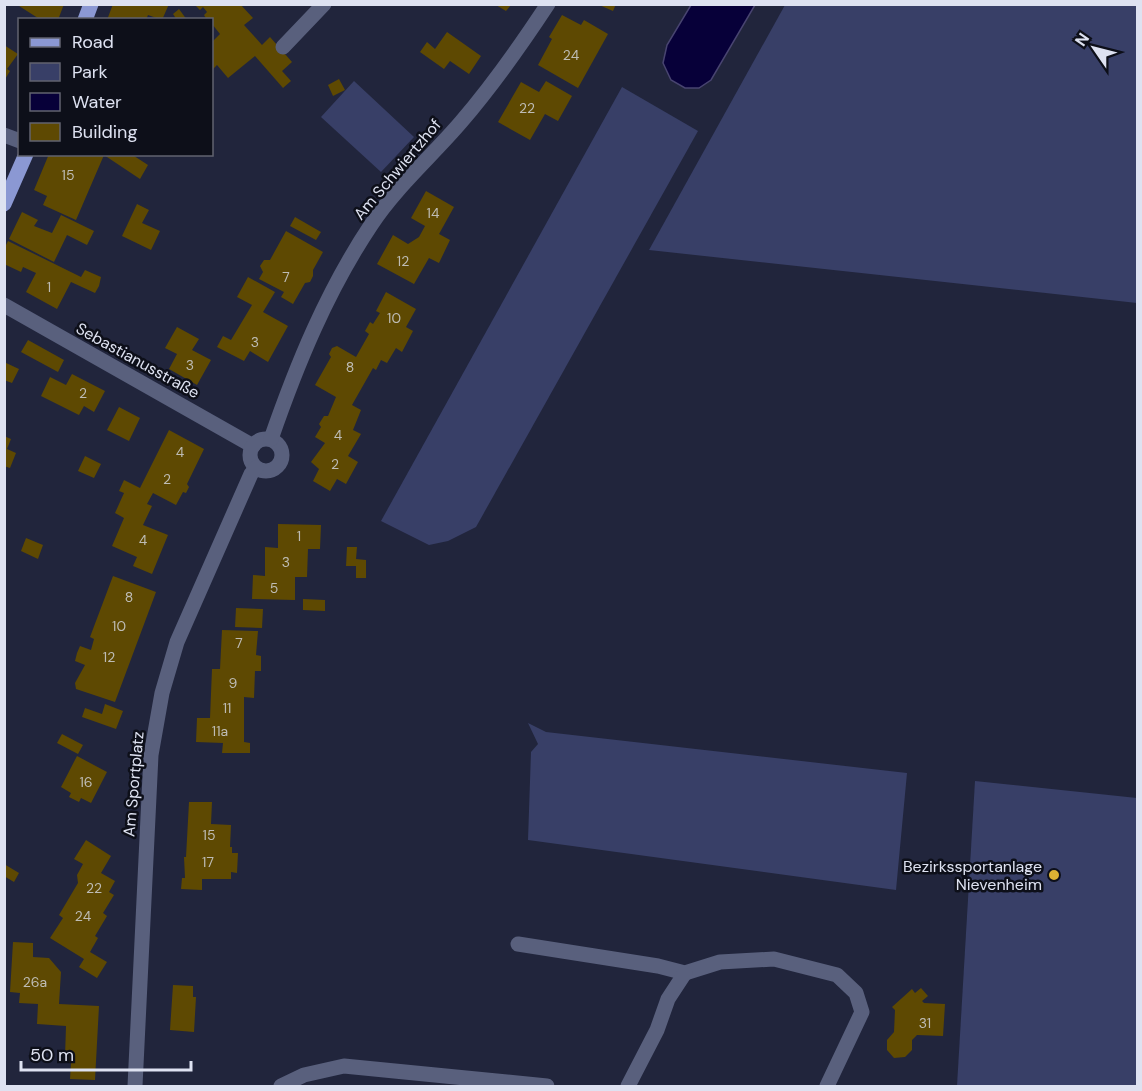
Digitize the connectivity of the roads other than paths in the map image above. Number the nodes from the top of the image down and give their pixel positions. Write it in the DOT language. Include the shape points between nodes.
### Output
graph roads {
  1 [pos="324,4"];
  2 [pos="548,4"];
  3 [pos="283,47"];
  4 [pos="25,156"];
  5 [pos="4,204"];
  6 [pos="4,305"];
  7 [pos="271,439"];
  8 [pos="253,446"];
  9 [pos="256,468"];
  10 [pos="518,944"];
  11 [pos="685,973"];
  12 [pos="135,1086"];
  13 [pos="281,1086"];
  14 [pos="547,1086"];
  15 [pos="628,1086"];
  16 [pos="827,1086"];
  1 -- 3 [label="street"];
  2 -- 7 [label="street, Am Schwiertzhof" via="469,113 371,224 311,334"];
  4 -- 5 [label="main road"];
  6 -- 8 [label="street, Sebastianusstraße"];
  7 -- 8 [label="street" via="261,439"];
  7 -- 9 [label="street" via="281,447 280,465 268,471"];
  8 -- 9 [label="street" via="251,462"];
  9 -- 12 [label="street, Am Sportplatz" via="177,642 162,693 151,755"];
  10 -- 11 [label="street"];
  11 -- 15 [label="street" via="668,999"];
  11 -- 16 [label="street" via="720,962 774,959 837,975 856,993 862,1012"];
  13 -- 14 [label="street" via="304,1075 344,1066"];
}
